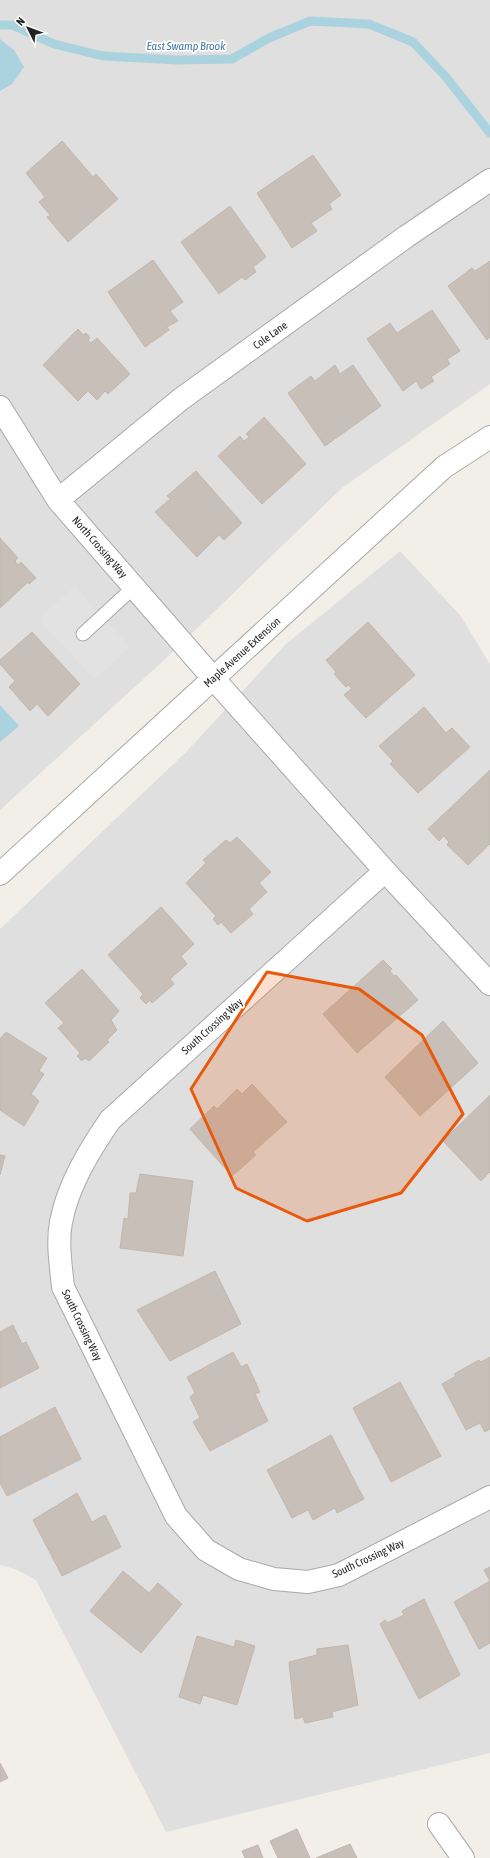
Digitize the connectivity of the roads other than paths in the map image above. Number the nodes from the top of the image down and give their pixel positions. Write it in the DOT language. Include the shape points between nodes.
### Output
graph roads {
  1 [pos="490,180"];
  2 [pos="0,407"];
  3 [pos="490,437"];
  4 [pos="58,500"];
  5 [pos="134,587"];
  6 [pos="83,634"];
  7 [pos="213,678"];
  8 [pos="385,870"];
  9 [pos="0,874"];
  10 [pos="490,984"];
  11 [pos="490,1497"];
  12 [pos="439,1824"];
  13 [pos="463,1858"];
  1 -- 4 [label="street, Cole Lane" via="407,236 181,399"];
  2 -- 4 [label="street, North Crossing Way"];
  3 -- 7 [label="street, Maple Avenue Extension" via="444,467"];
  4 -- 5 [label="street, North Crossing Way"];
  5 -- 6 [label="lane"];
  5 -- 7 [label="street, North Crossing Way"];
  7 -- 8 [label="street"];
  7 -- 9 [label="street, Maple Avenue Extension"];
  8 -- 10 [label="street"];
  8 -- 11 [label="street, South Crossing Way" via="110,1120 88,1152 71,1190 61,1223 60,1258 63,1287 176,1516 206,1550 239,1570 274,1579 308,1582 339,1575"];
  12 -- 13 [label="street"];
}
